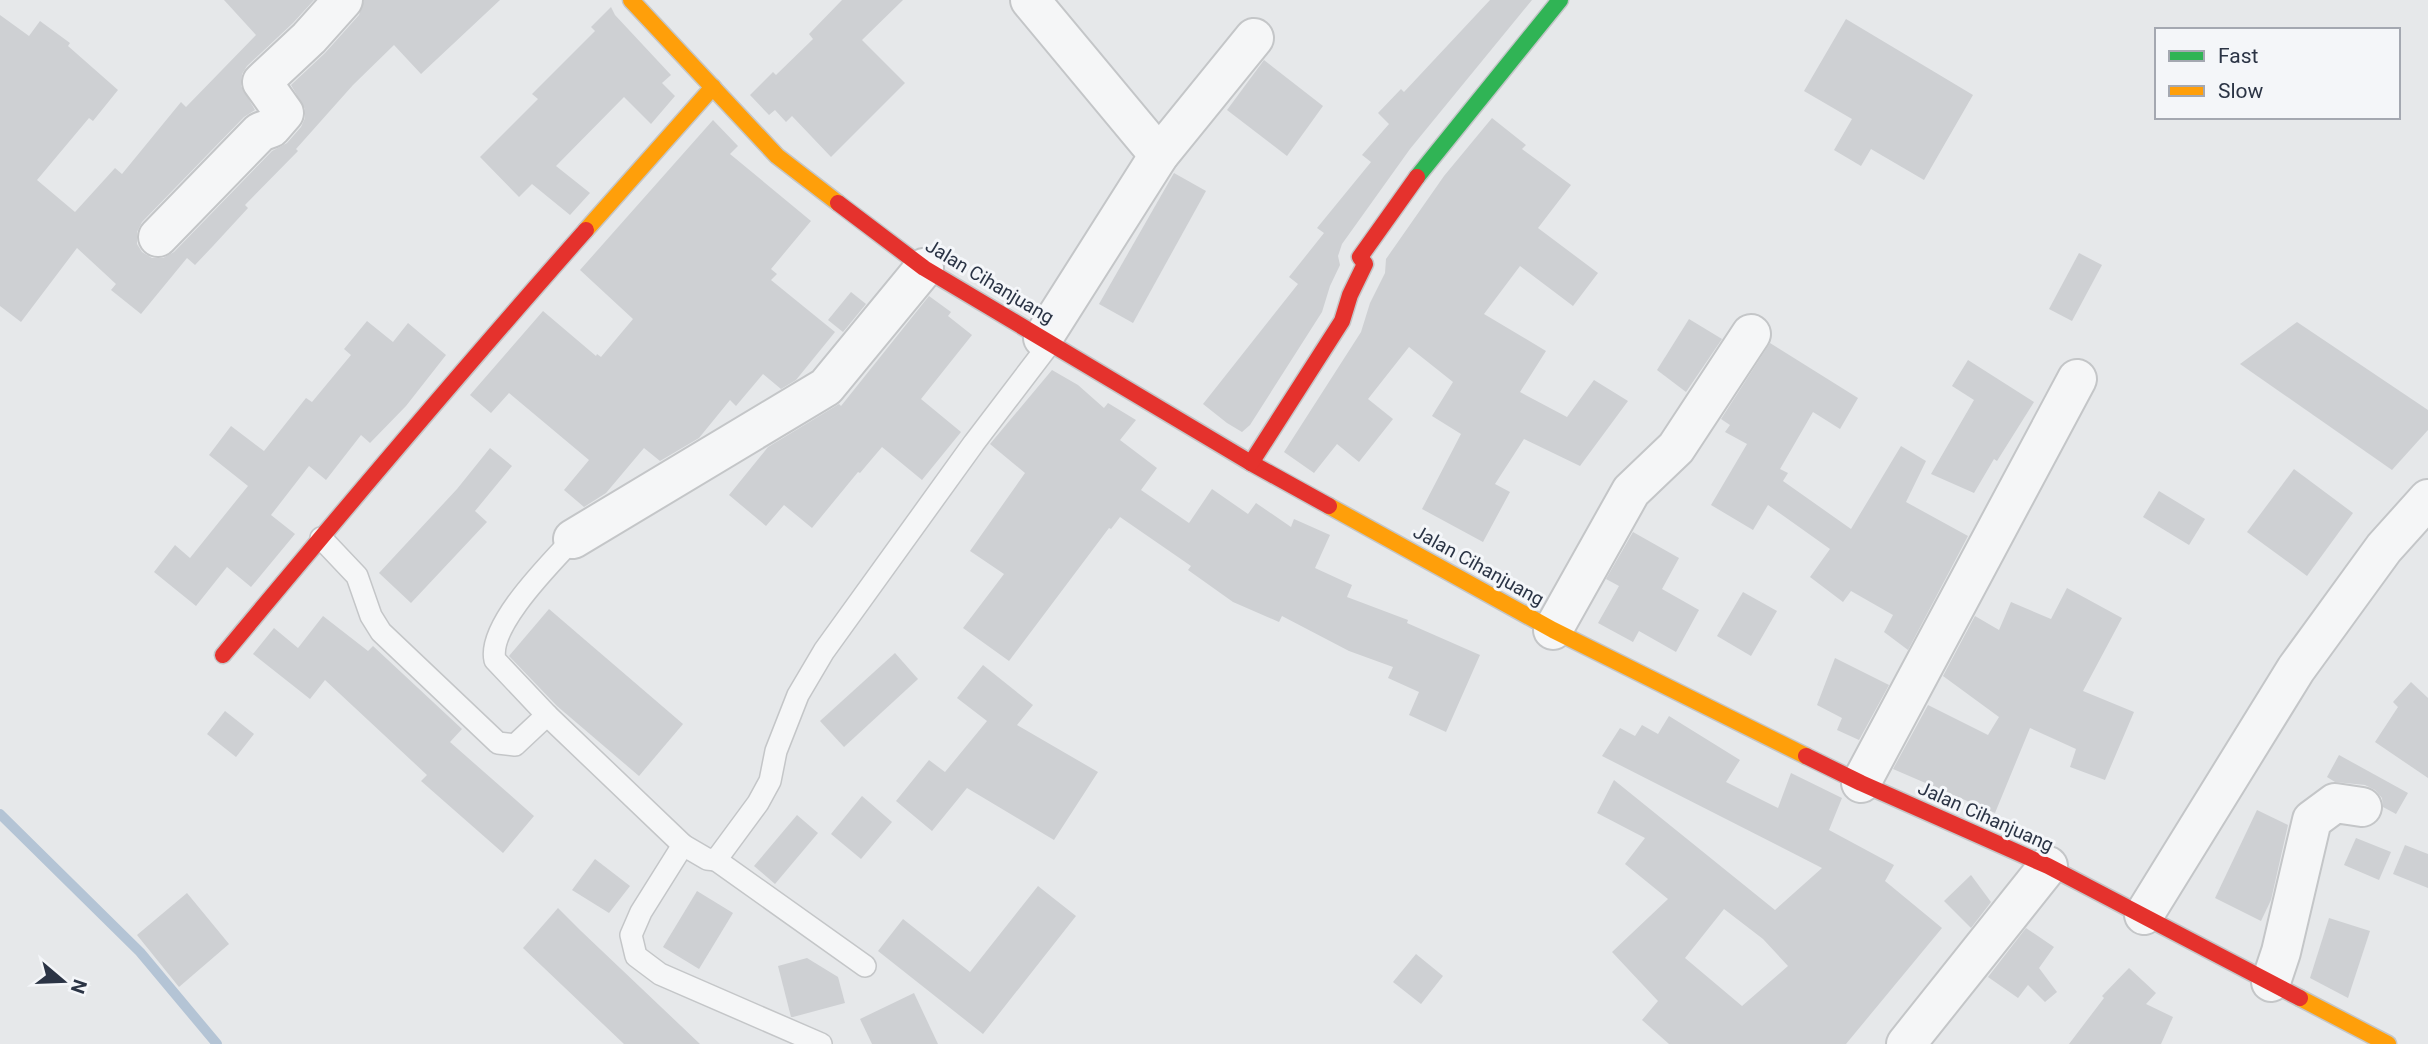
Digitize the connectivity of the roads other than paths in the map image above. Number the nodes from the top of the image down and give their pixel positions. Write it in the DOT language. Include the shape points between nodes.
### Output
graph roads {
  1 [pos="343,0"];
  2 [pos="631,0"];
  3 [pos="1030,0"];
  4 [pos="1560,0"];
  5 [pos="1254,38"];
  6 [pos="713,87"];
  7 [pos="1159,155"];
  8 [pos="158,237"];
  9 [pos="925,268"];
  10 [pos="1751,334"];
  11 [pos="1047,340"];
  12 [pos="2077,379"];
  13 [pos="1251,463"];
  14 [pos="2428,499"];
  15 [pos="321,538"];
  16 [pos="573,539"];
  17 [pos="1553,629"];
  18 [pos="223,654"];
  19 [pos="547,715"];
  20 [pos="1861,783"];
  21 [pos="2362,807"];
  22 [pos="683,845"];
  23 [pos="716,860"];
  24 [pos="2048,866"];
  25 [pos="2144,915"];
  26 [pos="865,966"];
  27 [pos="2271,982"];
  28 [pos="2376,1041"];
  29 [pos="821,1044"];
  30 [pos="1906,1044"];
  1 -- 8 [label="street" via="262,82 284,113"];
  2 -- 6 [label="main road, Jalan Cihanjuang"];
  3 -- 7 [label="street"];
  4 -- 13 [label="main road" via="1427,163 1360,257 1365,264 1342,321"];
  5 -- 7 [label="street"];
  6 -- 9 [label="main road, Jalan Cihanjuang" via="777,156"];
  6 -- 15 [label="main road" via="468,363"];
  7 -- 11 [label="street"];
  9 -- 11 [label="main road, Jalan Cihanjuang"];
  9 -- 16 [label="street" via="825,387"];
  10 -- 17 [label="street" via="1676,447 1630,491"];
  11 -- 13 [label="main road, Jalan Cihanjuang"];
  11 -- 23 [label="lane" via="824,651 798,695 776,751 770,781"];
  12 -- 20 [label="street"];
  13 -- 17 [label="main road, Jalan Cihanjuang"];
  14 -- 25 [label="street" via="2384,548 2295,669"];
  15 -- 18 [label="main road"];
  15 -- 19 [label="lane" via="358,576 381,632 498,743 515,745"];
  16 -- 19 [label="lane" via="508,615 493,655"];
  17 -- 20 [label="main road, Jalan Cihanjuang"];
  19 -- 22 [label="lane"];
  20 -- 24 [label="main road, Jalan Cihanjuang"];
  21 -- 27 [label="street" via="2335,803 2312,820"];
  22 -- 23 [label="lane"];
  22 -- 29 [label="lane" via="631,934 636,956 660,974"];
  23 -- 26 [label="lane"];
  24 -- 25 [label="main road, Jalan Cihanjuang"];
  24 -- 30 [label="street"];
  25 -- 27 [label="main road, Jalan Cihanjuang"];
  27 -- 28 [label="main road, Jalan Cihanjuang"];
}
